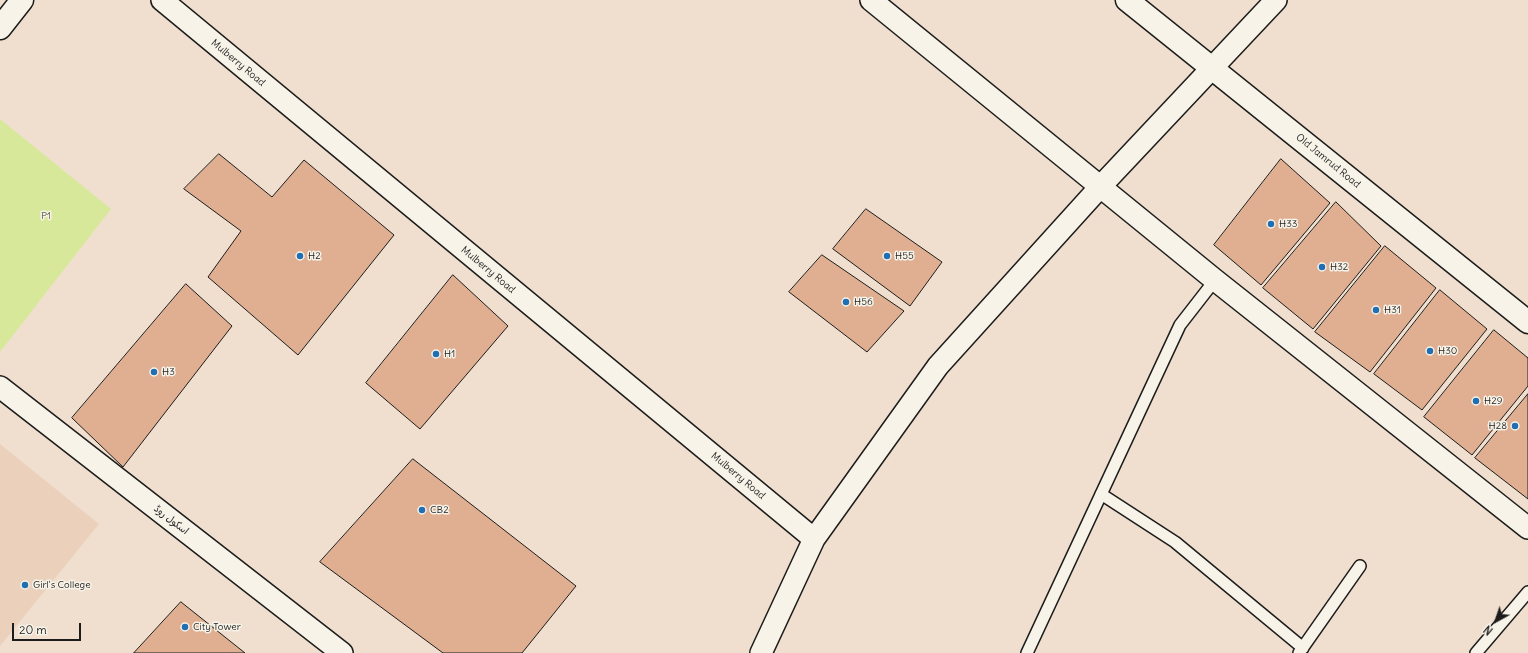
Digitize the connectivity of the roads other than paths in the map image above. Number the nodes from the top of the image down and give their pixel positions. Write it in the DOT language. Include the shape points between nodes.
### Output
graph roads {
  1 [pos="22,0"];
  2 [pos="162,0"];
  3 [pos="871,0"];
  4 [pos="1127,0"];
  5 [pos="1276,0"];
  6 [pos="0,28"];
  7 [pos="1212,68"];
  8 [pos="1100,187"];
  9 [pos="1214,280"];
  10 [pos="1528,322"];
  11 [pos="0,387"];
  12 [pos="1101,494"];
  13 [pos="1528,528"];
  14 [pos="814,539"];
  15 [pos="1360,566"];
  16 [pos="1528,592"];
  17 [pos="1301,651"];
  18 [pos="342,653"];
  19 [pos="761,653"];
  20 [pos="1027,653"];
  21 [pos="1476,653"];
  1 -- 6 [label="street"];
  2 -- 14 [label="street, Mulberry Road"];
  3 -- 8 [label="street"];
  4 -- 7 [label="street, Old Jamrud Road"];
  5 -- 7 [label="street"];
  7 -- 8 [label="street"];
  7 -- 10 [label="street, Old Jamrud Road"];
  8 -- 9 [label="street"];
  8 -- 14 [label="street" via="938,366"];
  9 -- 12 [label="lane" via="1180,325"];
  9 -- 13 [label="street"];
  11 -- 18 [label="street, اسکول روڈ"];
  12 -- 17 [label="lane" via="1175,542"];
  12 -- 20 [label="lane"];
  14 -- 19 [label="street"];
  15 -- 17 [label="lane"];
  16 -- 21 [label="lane"];
}
